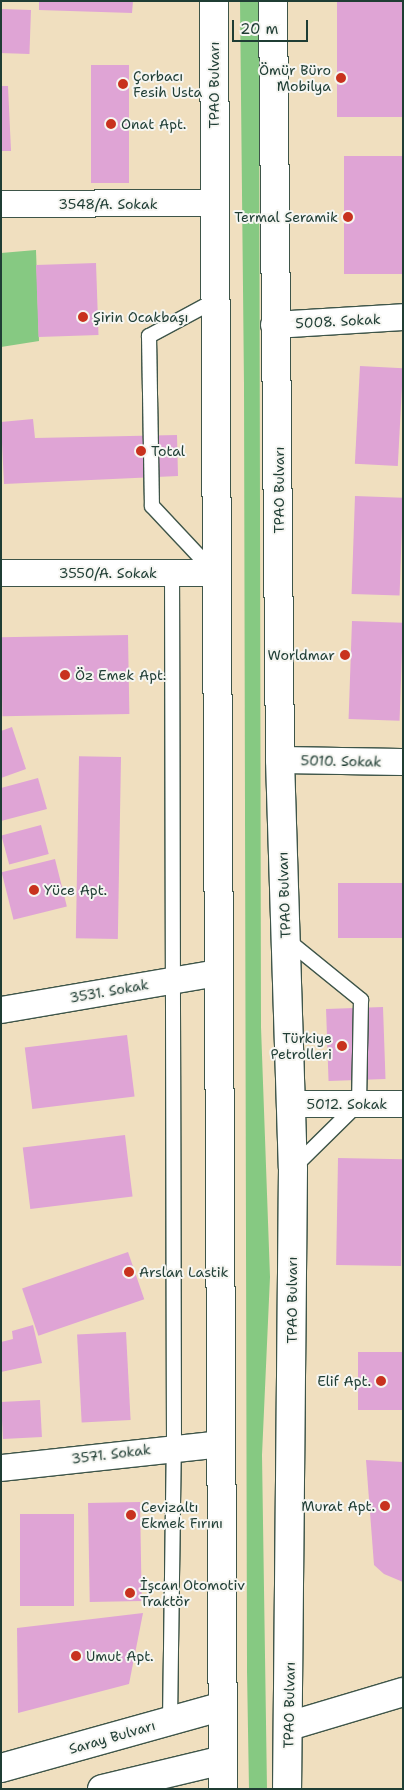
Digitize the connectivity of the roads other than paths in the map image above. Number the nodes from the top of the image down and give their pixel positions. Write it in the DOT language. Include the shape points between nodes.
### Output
graph roads {
  1 [pos="214,1"];
  2 [pos="273,1"];
  3 [pos="1,204"];
  4 [pos="214,204"];
  5 [pos="214,301"];
  6 [pos="403,317"];
  7 [pos="274,325"];
  8 [pos="1,573"];
  9 [pos="172,573"];
  10 [pos="215,573"];
  11 [pos="280,760"];
  12 [pos="403,762"];
  13 [pos="286,939"];
  14 [pos="218,972"];
  15 [pos="171,981"];
  16 [pos="1,1010"];
  17 [pos="291,1104"];
  18 [pos="359,1104"];
  19 [pos="403,1104"];
  20 [pos="293,1168"];
  21 [pos="221,1444"];
  22 [pos="174,1446"];
  23 [pos="1,1468"];
  24 [pos="403,1692"];
  25 [pos="223,1706"];
  26 [pos="170,1721"];
  27 [pos="289,1726"];
  28 [pos="223,1760"];
  29 [pos="1,1768"];
  30 [pos="176,1780"];
  31 [pos="102,1789"];
  32 [pos="223,1789"];
  33 [pos="288,1789"];
  1 -- 4 [label="main road, TPAO Bulvarı"];
  2 -- 7 [label="main road, TPAO Bulvarı"];
  3 -- 4 [label="street, 3548/A. Sokak"];
  4 -- 5 [label="main road, TPAO Bulvarı"];
  5 -- 10 [label="main road, TPAO Bulvarı"];
  5 -- 10 [label="lane" via="149,336 152,506"];
  6 -- 7 [label="street, 5008. Sokak"];
  7 -- 11 [label="main road, TPAO Bulvarı" via="279,431"];
  8 -- 9 [label="street, 3550/A. Sokak"];
  9 -- 10 [label="street, 3550/A. Sokak"];
  9 -- 15 [label="lane"];
  10 -- 14 [label="main road, TPAO Bulvarı"];
  11 -- 12 [label="street, 5010. Sokak"];
  11 -- 13 [label="main road, TPAO Bulvarı"];
  13 -- 17 [label="main road, TPAO Bulvarı"];
  13 -- 18 [label="lane" via="361,1000"];
  14 -- 15 [label="street, 3531. Sokak"];
  14 -- 21 [label="main road, TPAO Bulvarı"];
  15 -- 16 [label="street, 3531. Sokak"];
  15 -- 22 [label="lane"];
  17 -- 18 [label="street, 5012. Sokak"];
  17 -- 20 [label="main road, TPAO Bulvarı"];
  18 -- 19 [label="street, 5012. Sokak"];
  18 -- 20 [label="lane"];
  20 -- 27 [label="main road, TPAO Bulvarı"];
  21 -- 22 [label="street, 3571. Sokak"];
  21 -- 25 [label="main road, TPAO Bulvarı"];
  22 -- 23 [label="street, 3571. Sokak"];
  22 -- 26 [label="lane"];
  24 -- 27 [label="main road"];
  25 -- 26 [label="main road, Saray Bulvarı"];
  25 -- 28 [label="main road, TPAO Bulvarı"];
  26 -- 29 [label="main road, Saray Bulvarı"];
  27 -- 33 [label="main road, TPAO Bulvarı"];
  28 -- 30 [label="main road"];
  28 -- 32 [label="main road, TPAO Bulvarı"];
  30 -- 31 [label="main road"];
}
